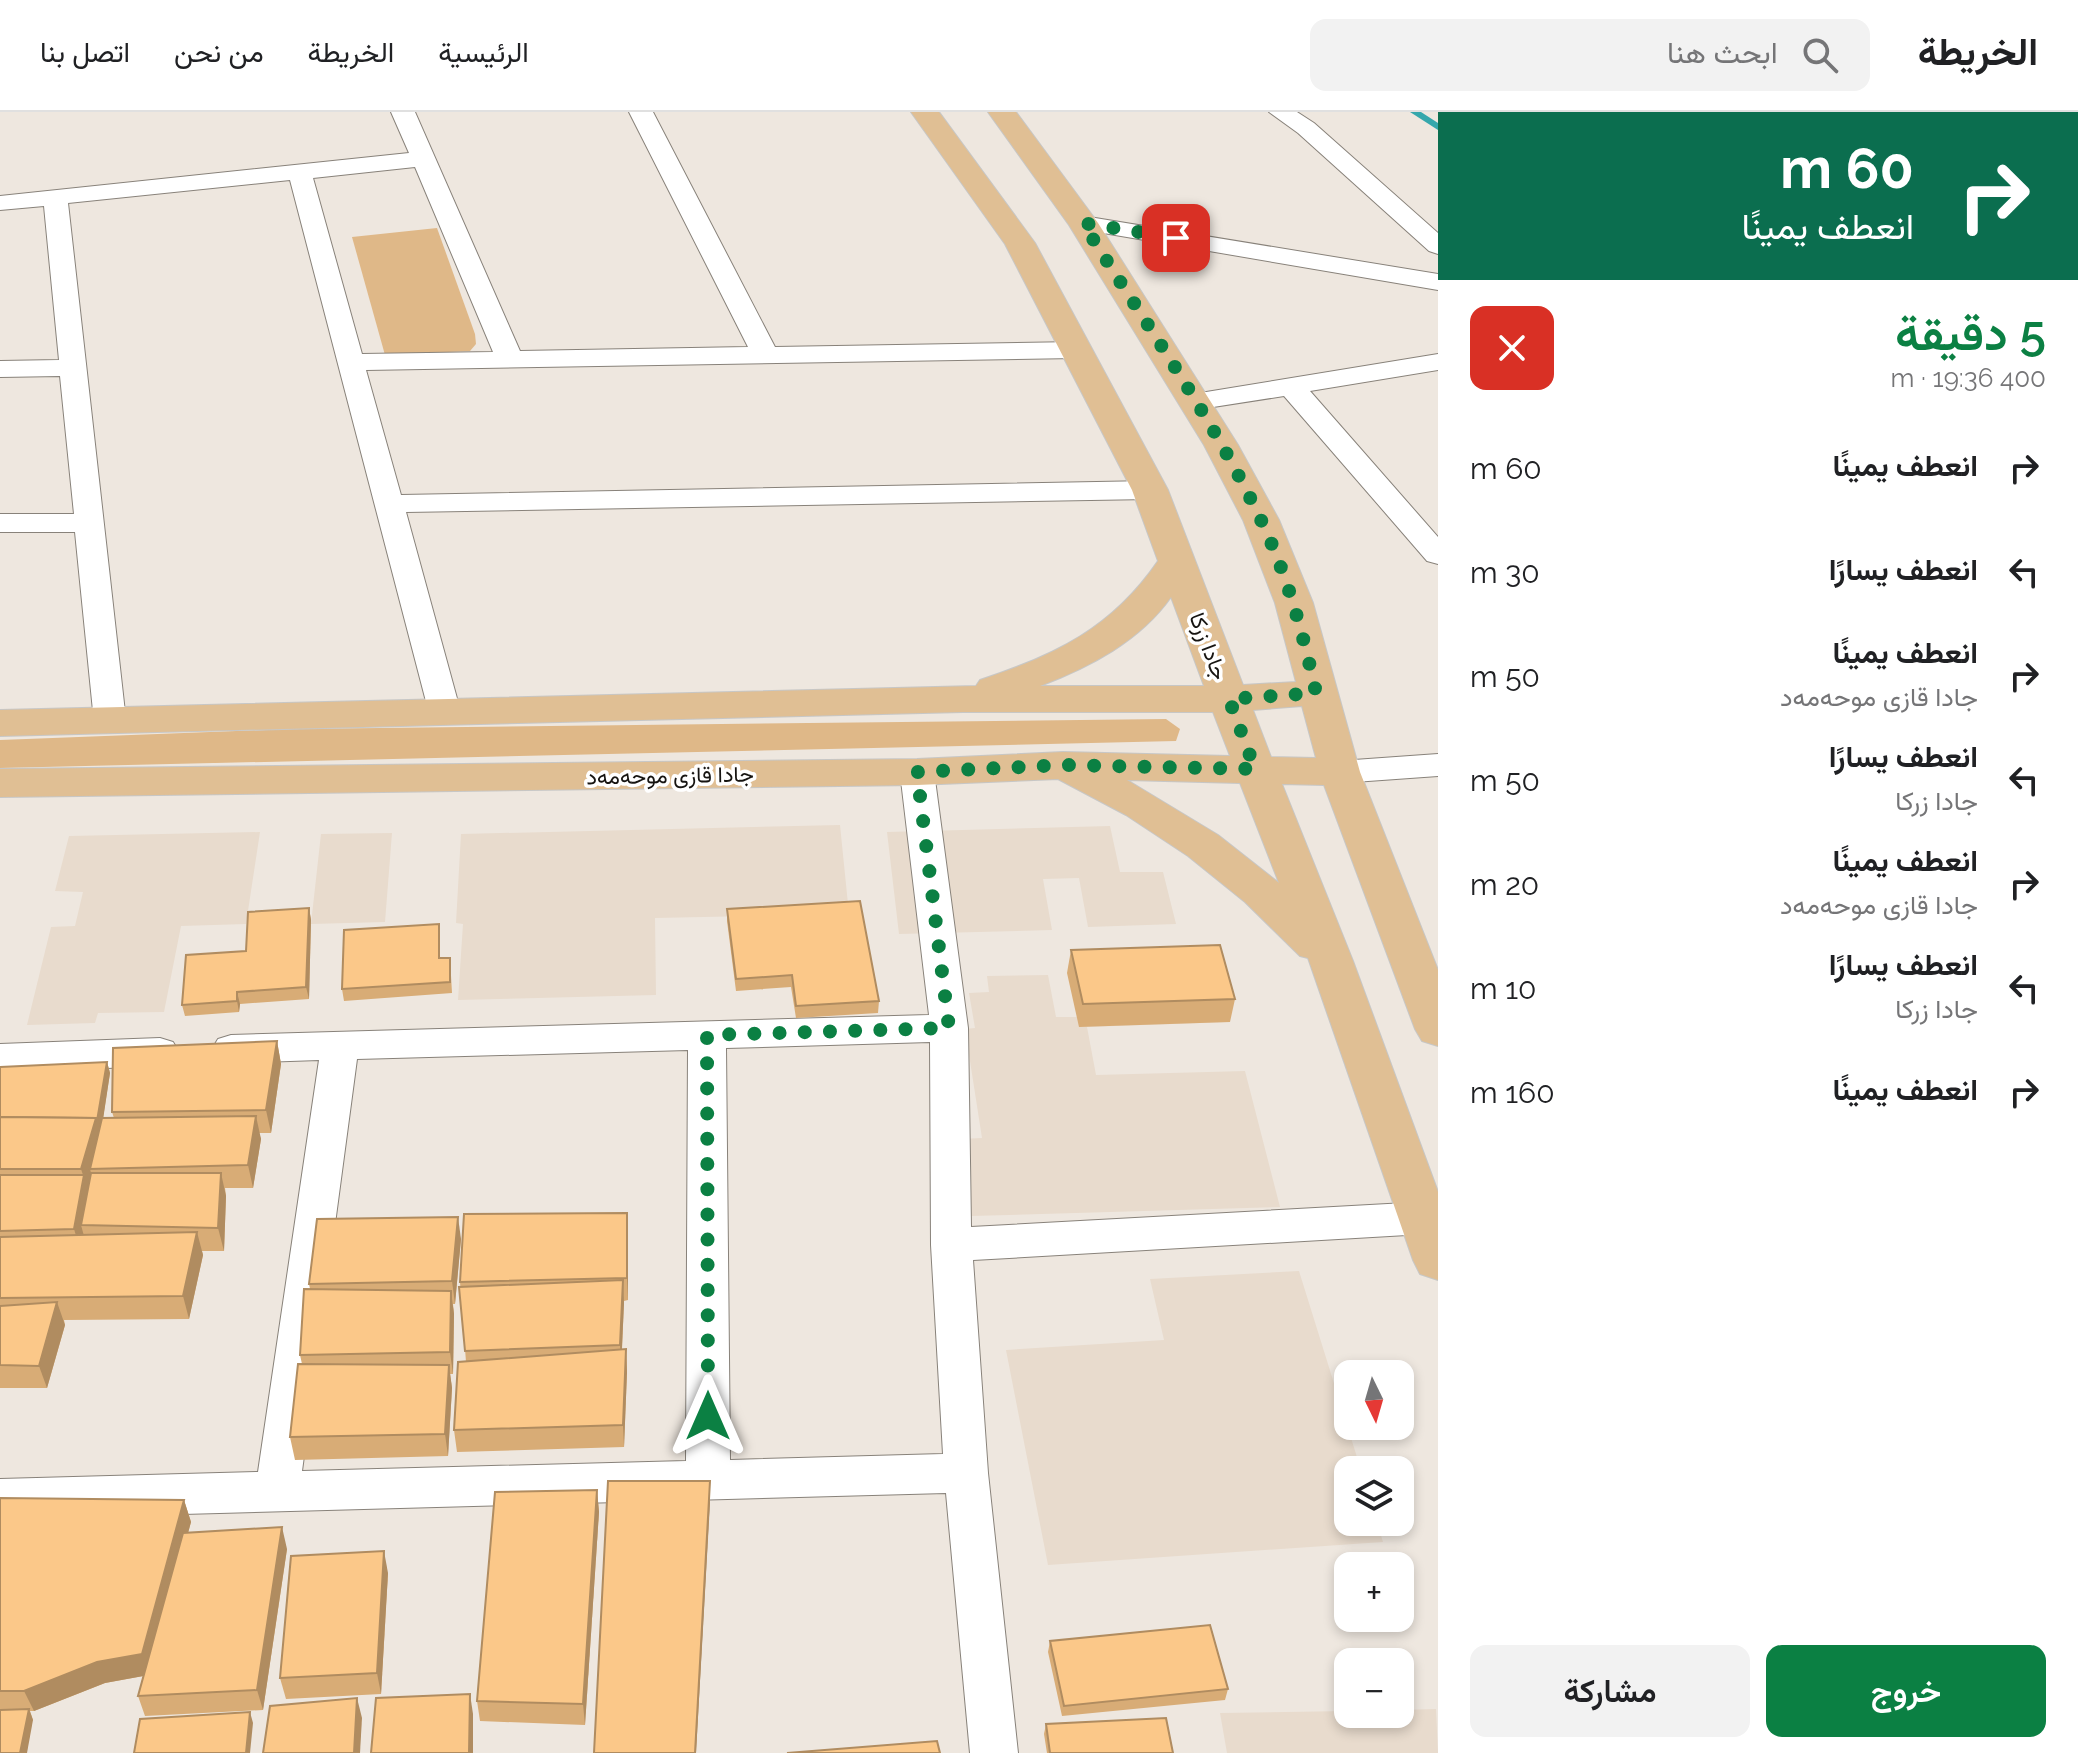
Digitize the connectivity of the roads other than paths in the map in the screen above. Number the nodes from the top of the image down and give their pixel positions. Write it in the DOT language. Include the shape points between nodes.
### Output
graph roads {
  1 [pos="403,112"];
  2 [pos="641,112"];
  3 [pos="925,112"];
  4 [pos="1002,112"];
  5 [pos="1281,112"];
  6 [pos="424,159"];
  7 [pos="299,170"];
  8 [pos="55,197"];
  9 [pos="0,203"];
  10 [pos="1083,223"];
  11 [pos="1438,246"];
  12 [pos="1438,282"];
  13 [pos="1076,350"];
  14 [pos="766,356"];
  15 [pos="510,360"];
  16 [pos="351,362"];
  17 [pos="1438,362"];
  18 [pos="74,368"];
  19 [pos="0,369"];
  20 [pos="1290,386"];
  21 [pos="1194,402"];
  22 [pos="1150,490"];
  23 [pos="389,504"];
  24 [pos="0,523"];
  25 [pos="90,523"];
  26 [pos="1438,555"];
  27 [pos="1177,561"];
  28 [pos="1316,693"];
  29 [pos="963,699"];
  30 [pos="1155,699"];
  31 [pos="1229,699"];
  32 [pos="445,713"];
  33 [pos="110,721"];
  34 [pos="0,723"];
  35 [pos="1063,765"];
  36 [pos="1438,765"];
  37 [pos="1159,766"];
  38 [pos="1255,769"];
  39 [pos="917,772"];
  40 [pos="1340,772"];
  41 [pos="0,783"];
  42 [pos="1331,961"];
  43 [pos="1434,1008"];
  44 [pos="949,1028"];
  45 [pos="707,1035"];
  46 [pos="340,1046"];
  47 [pos="0,1058"];
  48 [pos="1424,1218"];
  49 [pos="951,1245"];
  50 [pos="1438,1260"];
  51 [pos="966,1473"];
  52 [pos="708,1480"];
  53 [pos="277,1492"];
  54 [pos="0,1499"];
  55 [pos="994,1753"];
  1 -- 6 [label="street"];
  2 -- 14 [label="street"];
  3 -- 13 [label="main road, جادا زرکا" via="1020,243"];
  4 -- 10 [label="main road"];
  5 -- 11 [label="street" via="1306,128"];
  6 -- 7 [label="street"];
  6 -- 15 [label="street"];
  7 -- 8 [label="street"];
  7 -- 16 [label="street"];
  8 -- 9 [label="street"];
  8 -- 18 [label="street"];
  10 -- 12 [label="street"];
  10 -- 21 [label="main road"];
  13 -- 14 [label="street"];
  13 -- 22 [label="main road, جادا زرکا"];
  14 -- 15 [label="street"];
  15 -- 16 [label="street"];
  16 -- 23 [label="street"];
  17 -- 20 [label="street"];
  18 -- 19 [label="street"];
  18 -- 25 [label="street"];
  20 -- 21 [label="street"];
  20 -- 26 [label="street"];
  21 -- 28 [label="main road" via="1242,482 1278,560"];
  22 -- 23 [label="street"];
  22 -- 27 [label="main road, جادا زرکا"];
  23 -- 32 [label="street"];
  24 -- 25 [label="street"];
  25 -- 33 [label="street"];
  27 -- 29 [label="main road" via="1147,604 1100,642 1037,675"];
  27 -- 31 [label="main road, جادا زرکا"];
  28 -- 31 [label="main road"];
  28 -- 40 [label="main road"];
  29 -- 30 [label="main road"];
  29 -- 32 [label="main road"];
  30 -- 31 [label="main road"];
  30 -- 37 [label="main road" via="1191,716 1205,739 1192,759"];
  31 -- 38 [label="main road, جادا زرکا"];
  32 -- 33 [label="main road"];
  33 -- 34 [label="main road"];
  35 -- 37 [label="main road, جادا قازی موحەمەد"];
  35 -- 39 [label="main road, جادا قازی موحەمەد"];
  35 -- 42 [label="main road" via="1138,802 1209,847 1274,900"];
  36 -- 40 [label="street"];
  37 -- 38 [label="main road, جادا قازی موحەمەد"];
  38 -- 40 [label="main road, جادا قازی موحەمەد"];
  38 -- 42 [label="main road, جادا زرکا"];
  39 -- 41 [label="main road, جادا قازی موحەمەد"];
  39 -- 44 [label="street"];
  40 -- 43 [label="main road"];
  42 -- 48 [label="main road, جادا زرکا"];
  44 -- 45 [label="street"];
  44 -- 49 [label="street"];
  45 -- 46 [label="street"];
  45 -- 52 [label="street"];
  46 -- 47 [label="street"];
  46 -- 53 [label="street"];
  48 -- 49 [label="street"];
  48 -- 50 [label="main road, جادا زرکا"];
  49 -- 51 [label="street"];
  51 -- 52 [label="street"];
  51 -- 55 [label="street"];
  52 -- 53 [label="street"];
  53 -- 54 [label="street"];
}
